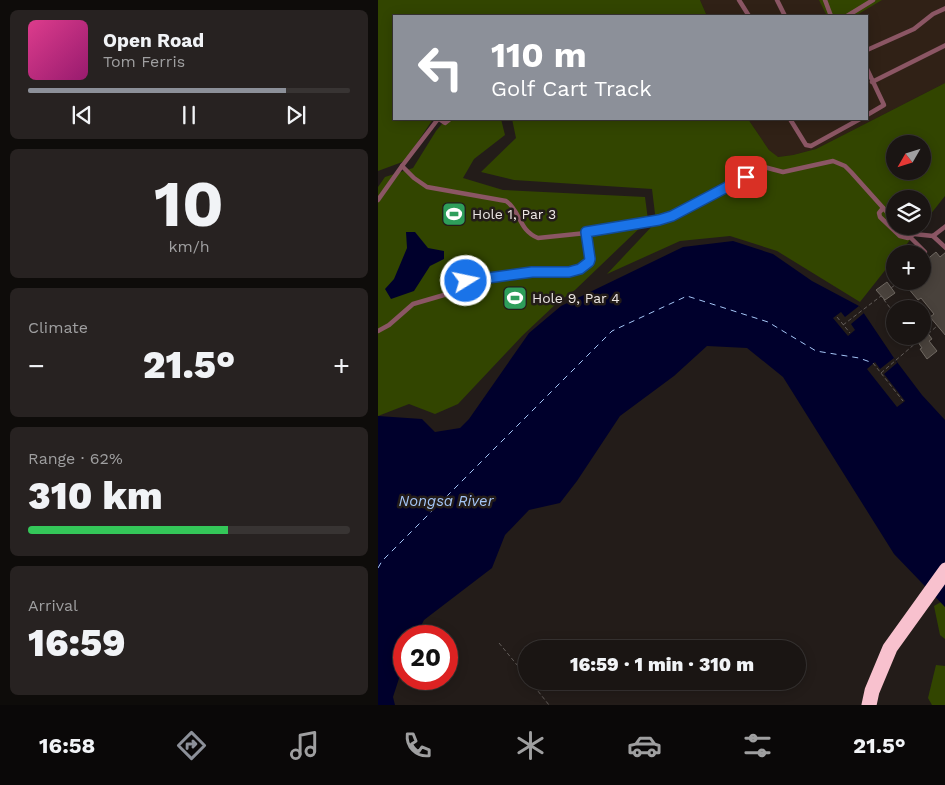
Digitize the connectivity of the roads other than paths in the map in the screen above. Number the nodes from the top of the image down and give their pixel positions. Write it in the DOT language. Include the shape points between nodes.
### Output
graph roads {
  1 [pos="739,0"];
  2 [pos="777,0"];
  3 [pos="826,0"];
  4 [pos="873,0"];
  5 [pos="946,8"];
  6 [pos="748,15"];
  7 [pos="784,15"];
  8 [pos="831,15"];
  9 [pos="848,15"];
  10 [pos="946,45"];
  11 [pos="868,50"];
  12 [pos="868,72"];
  13 [pos="872,82"];
  14 [pos="868,114"];
  15 [pos="437,120"];
  16 [pos="791,120"];
  17 [pos="858,120"];
  18 [pos="402,166"];
  19 [pos="378,200"];
  20 [pos="883,208"];
  21 [pos="886,211"];
  22 [pos="946,220"];
  23 [pos="946,225"];
  24 [pos="586,232"];
  25 [pos="912,236"];
  26 [pos="933,236"];
  27 [pos="919,245"];
  28 [pos="946,248"];
  29 [pos="378,331"];
  30 [pos="946,570"];
  31 [pos="869,705"];
  1 -- 6 [label="lane"];
  2 -- 7 [label="lane"];
  3 -- 8 [label="lane"];
  4 -- 9 [label="lane"];
  5 -- 11 [label="lane" via="914,29"];
  10 -- 13 [label="lane"];
  12 -- 13 [label="lane"];
  13 -- 14 [label="lane" via="884,105"];
  15 -- 18 [label="lane"];
  16 -- 17 [label="lane" via="806,145 811,146"];
  18 -- 19 [label="lane"];
  18 -- 24 [label="lane" via="427,187 506,201 515,210 525,230 538,238"];
  20 -- 21 [label="lane"];
  20 -- 24 [label="lane" via="845,166 833,161 783,172 759,169 681,213 659,220"];
  20 -- 25 [label="lane" via="879,215 882,219 900,236"];
  22 -- 23 [label="lane"];
  23 -- 26 [label="lane"];
  24 -- 29 [label="lane" via="590,259 580,269 471,280 444,295 413,304"];
  25 -- 26 [label="lane"];
  25 -- 27 [label="lane"];
  26 -- 28 [label="lane"];
  30 -- 31 [label="highway" via="890,648"];
}
